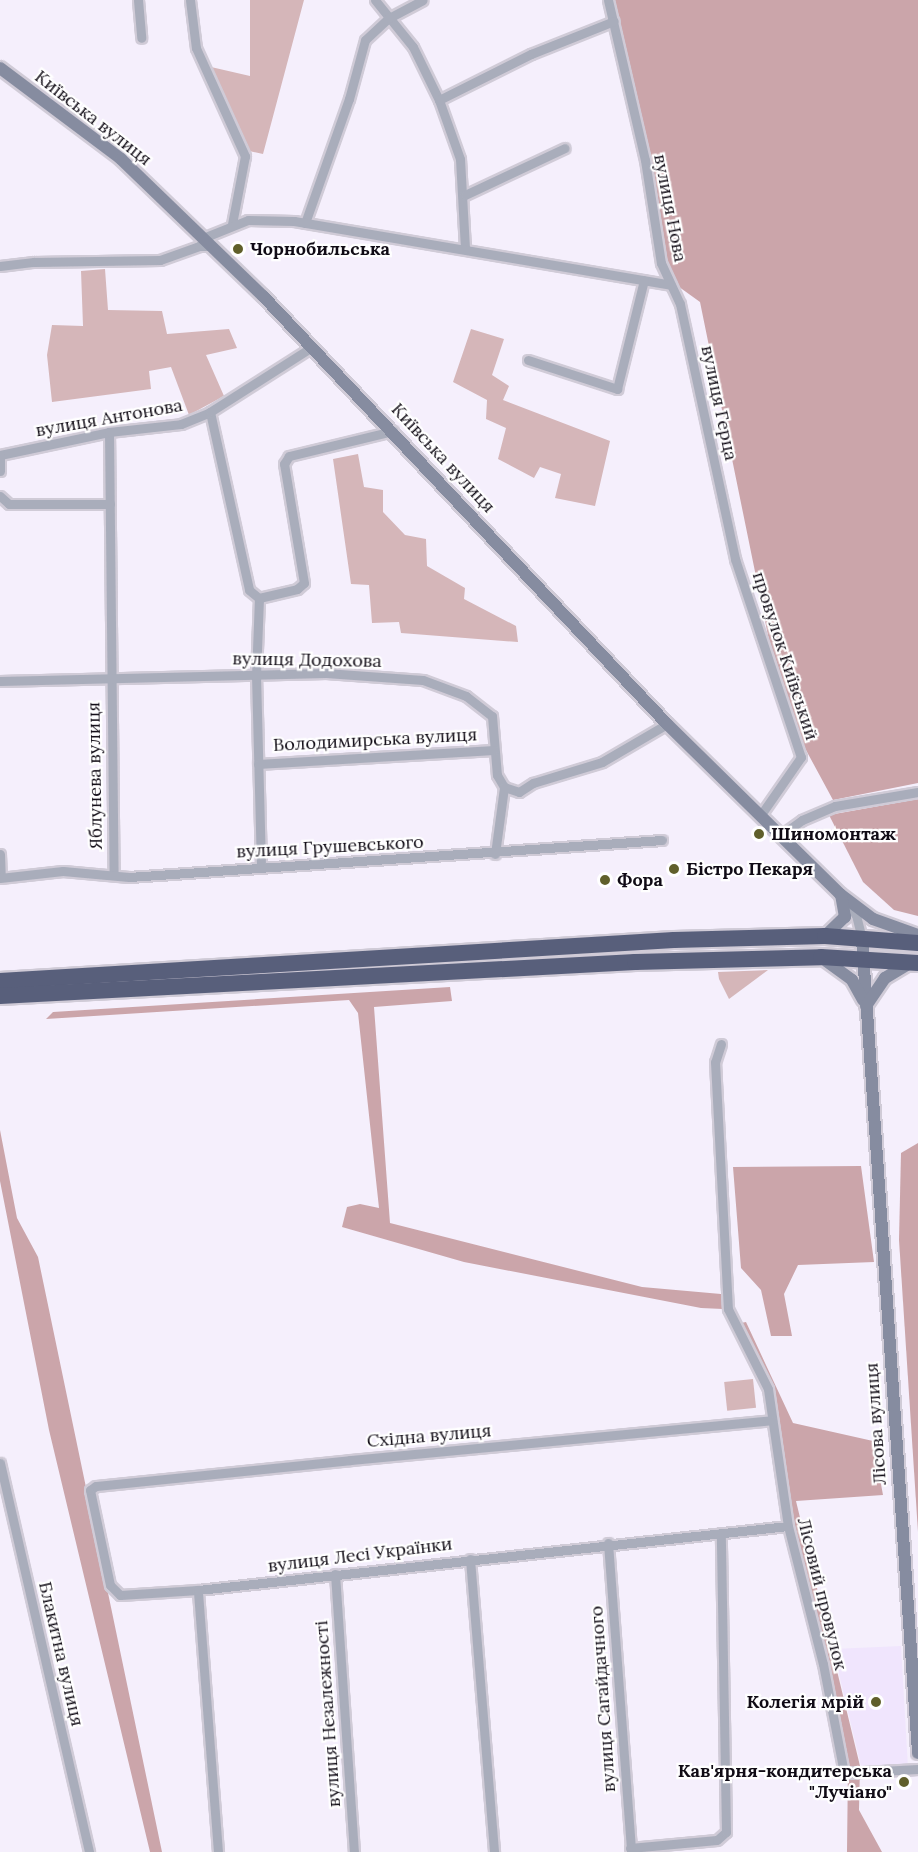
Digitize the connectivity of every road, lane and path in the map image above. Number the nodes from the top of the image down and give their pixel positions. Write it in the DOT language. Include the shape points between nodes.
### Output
graph roads {
  1 [pos="138,0"];
  2 [pos="190,0"];
  3 [pos="375,0"];
  4 [pos="423,0"];
  5 [pos="608,0"];
  6 [pos="389,18"];
  7 [pos="614,21"];
  8 [pos="141,38"];
  9 [pos="0,68"];
  10 [pos="439,100"];
  11 [pos="565,148"];
  12 [pos="465,195"];
  13 [pos="304,223"];
  14 [pos="232,224"];
  15 [pos="207,242"];
  16 [pos="465,249"];
  17 [pos="0,266"];
  18 [pos="644,280"];
  19 [pos="671,285"];
  20 [pos="312,347"];
  21 [pos="528,360"];
  22 [pos="210,412"];
  23 [pos="393,431"];
  24 [pos="109,432"];
  25 [pos="0,455"];
  26 [pos="0,471"];
  27 [pos="0,496"];
  28 [pos="110,504"];
  29 [pos="730,530"];
  30 [pos="259,598"];
  31 [pos="256,675"];
  32 [pos="110,678"];
  33 [pos="0,681"];
  34 [pos="668,724"];
  35 [pos="494,750"];
  36 [pos="258,764"];
  37 [pos="504,787"];
  38 [pos="918,792"];
  39 [pos="760,816"];
  40 [pos="780,836"];
  41 [pos="662,840"];
  42 [pos="0,854"];
  43 [pos="495,854"];
  44 [pos="261,867"];
  45 [pos="114,873"];
  46 [pos="1,878"];
  47 [pos="840,894"];
  48 [pos="918,934"];
  49 [pos="825,936"];
  50 [pos="862,939"];
  51 [pos="918,943"];
  52 [pos="821,957"];
  53 [pos="863,958"];
  54 [pos="915,963"];
  55 [pos="0,981"];
  56 [pos="0,996"];
  57 [pos="866,1007"];
  58 [pos="721,1044"];
  59 [pos="772,1420"];
  60 [pos="0,1463"];
  61 [pos="2,1480"];
  62 [pos="90,1490"];
  63 [pos="788,1526"];
  64 [pos="721,1533"];
  65 [pos="608,1543"];
  66 [pos="470,1558"];
  67 [pos="335,1574"];
  68 [pos="198,1590"];
  69 [pos="918,1753"];
  70 [pos="918,1769"];
  71 [pos="631,1850"];
  72 [pos="89,1852"];
  73 [pos="218,1852"];
  74 [pos="354,1852"];
  75 [pos="494,1852"];
  1 -- 8 [label="street"];
  2 -- 14 [label="street" via="196,48 245,156"];
  3 -- 6 [label="street"];
  4 -- 6 [label="street"];
  5 -- 7 [label="street, вулиця Нова"];
  6 -- 10 [label="street" via="413,47"];
  6 -- 13 [label="street" via="365,40 349,99"];
  7 -- 10 [label="street" via="531,54"];
  7 -- 19 [label="street, вулиця Нова" via="658,228 661,263"];
  9 -- 15 [label="street, Київська вулиця" via="121,159"];
  10 -- 12 [label="street" via="460,159"];
  11 -- 12 [label="street"];
  12 -- 16 [label="street"];
  13 -- 14 [label="street, вулиця Нова" via="248,220"];
  13 -- 16 [label="street, вулиця Нова"];
  14 -- 15 [label="street, вулиця Нова"];
  15 -- 17 [label="street, вулиця Нова" via="160,260"];
  15 -- 20 [label="street, Київська вулиця"];
  16 -- 18 [label="street, вулиця Нова"];
  18 -- 19 [label="street, вулиця Нова"];
  18 -- 21 [label="street" via="616,389"];
  19 -- 29 [label="street, вулиця Герца" via="680,304"];
  20 -- 22 [label="street, вулиця Антонова"];
  20 -- 23 [label="street, Київська вулиця"];
  22 -- 24 [label="street, вулиця Антонова" via="181,424"];
  22 -- 30 [label="street" via="249,591"];
  23 -- 30 [label="street" via="289,456 284,464 304,583 297,589"];
  23 -- 34 [label="street, Київська вулиця"];
  24 -- 25 [label="street, вулиця Антонова"];
  24 -- 28 [label="street"];
  25 -- 26 [label="street"];
  27 -- 28 [label="street" via="9,504"];
  28 -- 32 [label="street"];
  29 -- 39 [label="street, провулок Київський" via="735,559 801,757"];
  30 -- 31 [label="street"];
  31 -- 32 [label="street, вулиця Додохова"];
  31 -- 35 [label="street, вулиця Додохова" via="326,673 423,680 466,696 492,716"];
  31 -- 36 [label="street"];
  32 -- 33 [label="street, вулиця Додохова"];
  32 -- 45 [label="street, Яблунева вулиця"];
  34 -- 37 [label="street" via="602,762 533,783 519,792"];
  34 -- 39 [label="street, Київська вулиця"];
  35 -- 36 [label="street, Володимирська вулиця"];
  35 -- 37 [label="street, вулиця Додохова" via="497,775"];
  36 -- 44 [label="street"];
  37 -- 43 [label="street"];
  38 -- 40 [label="street" via="835,806 802,820"];
  39 -- 40 [label="street, Київська вулиця"];
  40 -- 47 [label="street, Київська вулиця"];
  41 -- 43 [label="street, вулиця Грушевського"];
  42 -- 46 [label="street"];
  43 -- 44 [label="street, вулиця Грушевського"];
  44 -- 45 [label="street, вулиця Грушевського" via="129,877"];
  45 -- 46 [label="street, вулиця Грушевського" via="63,871"];
  47 -- 48 [label="street, Київська вулиця" via="873,919"];
  47 -- 49 [label="street" via="846,917"];
  47 -- 50 [label="street" via="856,915"];
  49 -- 50 [label="highway"];
  49 -- 55 [label="highway" via="674,940"];
  50 -- 51 [label="highway"];
  50 -- 53 [label="street, Лісова вулиця"];
  52 -- 53 [label="highway"];
  52 -- 56 [label="highway" via="559,965"];
  52 -- 57 [label="street" via="852,980"];
  53 -- 54 [label="highway"];
  53 -- 57 [label="street, Лісова вулиця"];
  54 -- 57 [label="street" via="885,978"];
  57 -- 69 [label="street, Лісова вулиця"];
  58 -- 59 [label="street, Лісовий провулок" via="715,1062 728,1309 768,1389"];
  59 -- 62 [label="street, Східна вулиця" via="96,1486"];
  59 -- 63 [label="street, Лісовий провулок"];
  60 -- 61 [label="street, Блакитна вулиця"];
  61 -- 72 [label="street, Блакитна вулиця"];
  62 -- 68 [label="street, вулиця Лесі Українки" via="110,1585 129,1597"];
  63 -- 64 [label="street, вулиця Лесі Українки"];
  63 -- 70 [label="street, Лісовий провулок" via="823,1664 844,1773"];
  64 -- 65 [label="street, вулиця Лесі Українки"];
  64 -- 71 [label="street" via="726,1832 717,1840"];
  65 -- 66 [label="street, вулиця Лесі Українки"];
  65 -- 71 [label="street, вулиця Сагайдачного"];
  66 -- 67 [label="street, вулиця Лесі Українки"];
  66 -- 75 [label="street"];
  67 -- 68 [label="street, вулиця Лесі Українки"];
  67 -- 74 [label="street, вулиця Незалежності"];
  68 -- 73 [label="street"];
}
